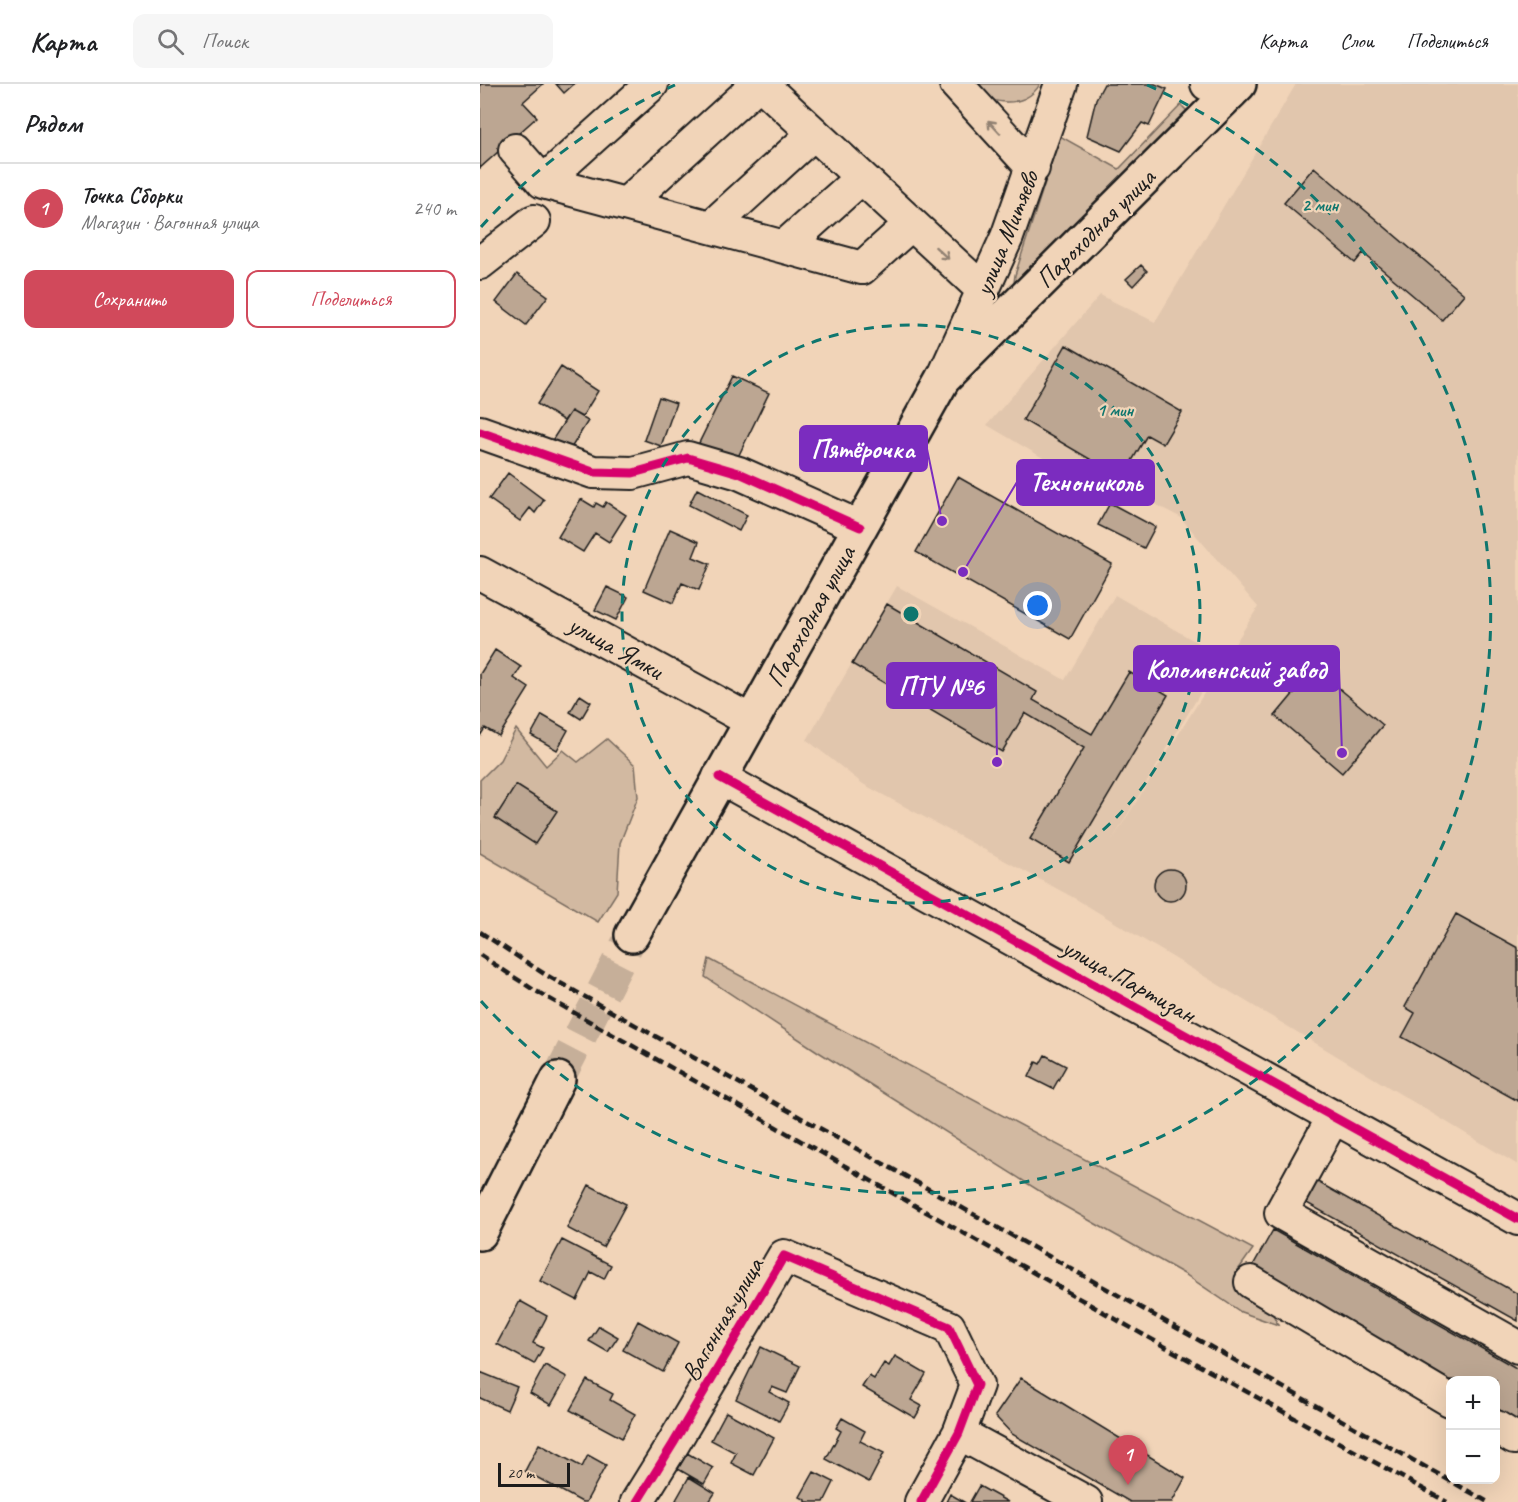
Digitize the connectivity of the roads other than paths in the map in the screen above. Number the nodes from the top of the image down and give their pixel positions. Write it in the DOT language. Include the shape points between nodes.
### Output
graph roads {
  1 [pos="652,84"];
  2 [pos="760,84"];
  3 [pos="956,84"];
  4 [pos="1061,84"];
  5 [pos="1226,87"];
  6 [pos="814,133"];
  7 [pos="515,150"];
  8 [pos="1033,168"];
  9 [pos="861,178"];
  10 [pos="543,182"];
  11 [pos="626,204"];
  12 [pos="534,221"];
  13 [pos="911,224"];
  14 [pos="711,227"];
  15 [pos="784,247"];
  16 [pos="480,263"];
  17 [pos="983,290"];
  18 [pos="943,379"];
  19 [pos="480,432"];
  20 [pos="860,527"];
  21 [pos="480,573"];
  22 [pos="751,722"];
  23 [pos="719,777"];
  24 [pos="632,935"];
  25 [pos="558,1078"];
  26 [pos="1334,1116"];
  27 [pos="1518,1219"];
  28 [pos="480,1233"];
  29 [pos="1251,1282"];
  30 [pos="1518,1347"];
  31 [pos="1446,1398"];
  32 [pos="1500,1429"];
  33 [pos="959,1433"];
  34 [pos="1518,1437"];
  35 [pos="637,1502"];
  36 [pos="921,1502"];
  37 [pos="1086,1502"];
  1 -- 10 [label="street"];
  2 -- 6 [label="street"];
  2 -- 11 [label="street"];
  8 -- 3 [label="street, one-way"];
  4 -- 8 [label="street, улица Митяево"];
  5 -- 18 [label="main road, Пароходная улица"];
  6 -- 9 [label="street"];
  6 -- 14 [label="street"];
  7 -- 10 [label="street"];
  8 -- 17 [label="street, улица Митяево"];
  9 -- 13 [label="street"];
  9 -- 15 [label="street"];
  10 -- 11 [label="street"];
  11 -- 14 [label="street"];
  12 -- 16 [label="street"];
  13 -- 15 [label="street" via="862,268"];
  13 -- 17 [label="street, one-way"];
  14 -- 15 [label="street"];
  17 -- 18 [label="street, улица Митяево"];
  18 -- 20 [label="main road, Пароходная улица"];
  19 -- 20 [label="street" via="593,472 633,473 688,458 739,473"];
  20 -- 22 [label="main road, Пароходная улица"];
  21 -- 22 [label="street, улица Ямки"];
  22 -- 23 [label="main road, Пароходная улица"];
  23 -- 24 [label="main road, Пароходная улица"];
  23 -- 26 [label="street, улица Партизан"];
  25 -- 28 [label="main road"];
  26 -- 27 [label="street, улица Партизан"];
  26 -- 30 [label="street" via="1281,1213"];
  29 -- 31 [label="street"];
  32 -- 34 [label="street"];
  33 -- 35 [label="street, Вагонная улица" via="977,1385 949,1327 784,1256"];
  33 -- 36 [label="street"];
  33 -- 37 [label="street"];
}
